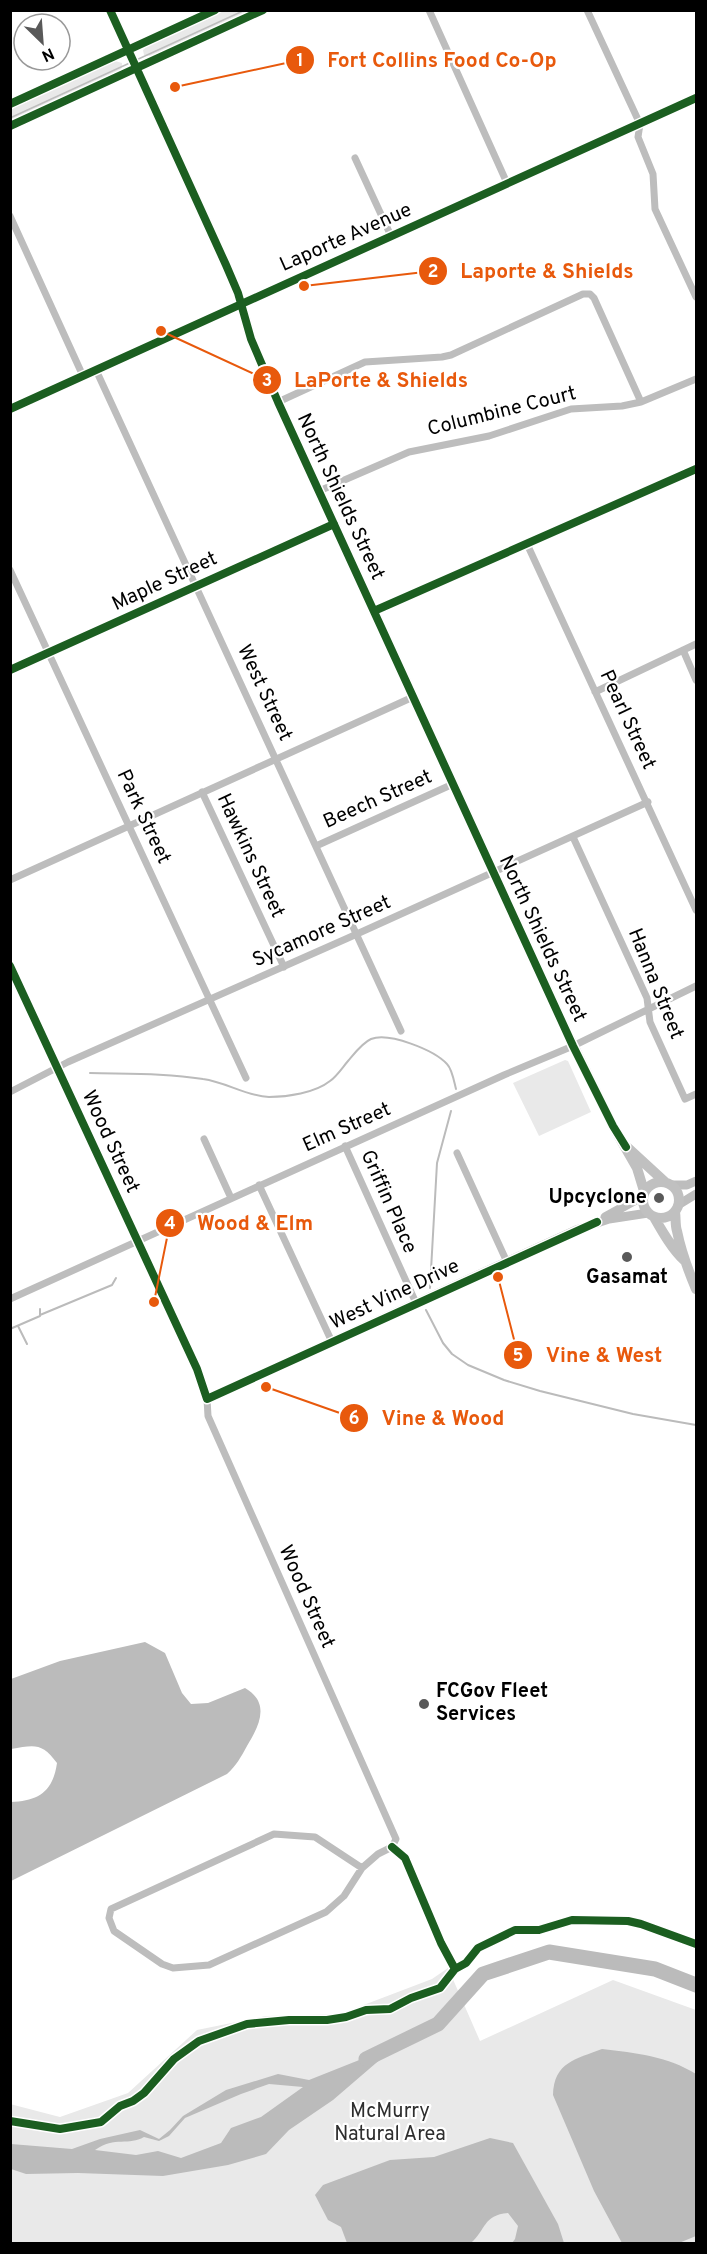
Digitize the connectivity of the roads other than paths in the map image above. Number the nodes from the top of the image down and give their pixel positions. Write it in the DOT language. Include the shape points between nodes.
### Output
graph roads {
  1 [pos="110,10"];
  2 [pos="215,10"];
  3 [pos="263,10"];
  4 [pos="429,10"];
  5 [pos="587,10"];
  6 [pos="128,50"];
  7 [pos="136,68"];
  8 [pos="696,98"];
  9 [pos="10,104"];
  10 [pos="640,124"];
  11 [pos="10,126"];
  12 [pos="355,158"];
  13 [pos="507,183"];
  14 [pos="11,220"];
  15 [pos="391,236"];
  16 [pos="696,297"];
  17 [pos="241,305"];
  18 [pos="96,370"];
  19 [pos="83,376"];
  20 [pos="696,379"];
  21 [pos="278,402"];
  22 [pos="641,402"];
  23 [pos="10,409"];
  24 [pos="696,469"];
  25 [pos="319,491"];
  26 [pos="334,524"];
  27 [pos="527,544"];
  28 [pos="10,570"];
  29 [pos="195,586"];
  30 [pos="374,611"];
  31 [pos="696,644"];
  32 [pos="683,650"];
  33 [pos="48,653"];
  34 [pos="10,670"];
  35 [pos="696,680"];
  36 [pos="595,692"];
  37 [pos="413,697"];
  38 [pos="277,760"];
  39 [pos="453,784"];
  40 [pos="202,792"];
  41 [pos="648,802"];
  42 [pos="129,826"];
  43 [pos="573,837"];
  44 [pos="316,846"];
  45 [pos="494,873"];
  46 [pos="10,880"];
  47 [pos="696,910"];
  48 [pos="357,934"];
  49 [pos="10,966"];
  50 [pos="284,967"];
  51 [pos="696,986"];
  52 [pos="210,1000"];
  53 [pos="648,1009"];
  54 [pos="400,1031"];
  55 [pos="573,1046"];
  56 [pos="58,1068"];
  57 [pos="246,1078"];
  58 [pos="10,1092"];
  59 [pos="696,1094"];
  60 [pos="204,1139"];
  61 [pos="345,1146"];
  62 [pos="626,1147"];
  63 [pos="457,1153"];
  64 [pos="696,1181"];
  65 [pos="668,1183"];
  66 [pos="260,1185"];
  67 [pos="644,1194"];
  68 [pos="696,1194"];
  69 [pos="231,1198"];
  70 [pos="677,1209"];
  71 [pos="651,1215"];
  72 [pos="597,1222"];
  73 [pos="137,1241"];
  74 [pos="684,1260"];
  75 [pos="507,1262"];
  76 [pos="696,1289"];
  77 [pos="10,1299"];
  78 [pos="416,1303"];
  79 [pos="332,1342"];
  80 [pos="207,1399"];
  81 [pos="362,1868"];
  1 -- 6 [label="main road, North Shields Street"];
  2 -- 6 [label="street"];
  3 -- 7 [label="street"];
  4 -- 13 [label="street"];
  5 -- 10 [label="street"];
  6 -- 7 [label="main road, North Shields Street"];
  6 -- 9 [label="street"];
  7 -- 11 [label="street"];
  7 -- 17 [label="main road, North Shields Street"];
  8 -- 10 [label="street, Laporte Avenue"];
  10 -- 13 [label="street, Laporte Avenue"];
  10 -- 16 [label="street" via="638,137 653,174 655,208"];
  12 -- 15 [label="street"];
  13 -- 15 [label="street, Laporte Avenue"];
  14 -- 19 [label="street"];
  15 -- 17 [label="street, Laporte Avenue"];
  17 -- 18 [label="street, Laporte Avenue"];
  17 -- 21 [label="main road, North Shields Street"];
  18 -- 19 [label="street, Laporte Avenue"];
  18 -- 29 [label="street, West Street"];
  19 -- 23 [label="street, Laporte Avenue"];
  20 -- 22 [label="street, Columbine Court"];
  21 -- 22 [label="street" via="365,362 451,355 584,294 594,298"];
  21 -- 25 [label="main road, North Shields Street"];
  22 -- 25 [label="street, Columbine Court" via="571,409 489,436 409,452"];
  24 -- 27 [label="street"];
  25 -- 26 [label="main road, North Shields Street"];
  26 -- 29 [label="street, Maple Street"];
  26 -- 30 [label="main road, North Shields Street"];
  27 -- 30 [label="street"];
  27 -- 36 [label="street, Pearl Street"];
  28 -- 33 [label="street, Park Street"];
  29 -- 33 [label="street, Maple Street"];
  29 -- 38 [label="street, West Street"];
  30 -- 37 [label="main road, North Shields Street"];
  31 -- 32 [label="street"];
  32 -- 35 [label="street"];
  32 -- 36 [label="street"];
  33 -- 34 [label="street, Maple Street"];
  33 -- 42 [label="street, Park Street"];
  36 -- 41 [label="street, Pearl Street"];
  37 -- 38 [label="street"];
  37 -- 39 [label="main road, North Shields Street"];
  38 -- 40 [label="street"];
  38 -- 44 [label="street, West Street"];
  39 -- 44 [label="street, Beech Street"];
  39 -- 45 [label="main road, North Shields Street"];
  40 -- 42 [label="street"];
  40 -- 50 [label="street, Hawkins Street"];
  41 -- 43 [label="street, Sycamore Street"];
  41 -- 47 [label="street, Pearl Street"];
  42 -- 46 [label="street"];
  42 -- 52 [label="street, Park Street"];
  43 -- 45 [label="street, Sycamore Street"];
  43 -- 53 [label="street, Hanna Street" via="647,998"];
  44 -- 48 [label="street, West Street"];
  45 -- 48 [label="street, Sycamore Street"];
  45 -- 55 [label="main road, North Shields Street"];
  48 -- 50 [label="street, Sycamore Street"];
  48 -- 54 [label="street, West Street"];
  49 -- 56 [label="street, Wood Street"];
  50 -- 52 [label="street, Sycamore Street"];
  51 -- 53 [label="street, Elm Street"];
  52 -- 56 [label="street, Sycamore Street"];
  52 -- 57 [label="street, Park Street"];
  53 -- 55 [label="street, Elm Street"];
  53 -- 59 [label="street, Hanna Street" via="650,1022 686,1099"];
  55 -- 61 [label="street, Elm Street"];
  55 -- 62 [label="main road, North Shields Street"];
  56 -- 58 [label="street, Sycamore Street"];
  56 -- 73 [label="street, Wood Street"];
  60 -- 69 [label="street"];
  61 -- 66 [label="street, Elm Street"];
  61 -- 78 [label="street, Griffin Place"];
  62 -- 65 [label="main road, North Shields Street"];
  62 -- 67 [label="main road, North Shields Street" via="640,1175"];
  63 -- 75 [label="street"];
  64 -- 65 [label="street" via="687,1185"];
  65 -- 67 [label="main road" via="653,1183"];
  65 -- 70 [label="main road" via="679,1197"];
  66 -- 69 [label="street, Elm Street"];
  66 -- 79 [label="street"];
  67 -- 71 [label="main road" via="644,1206"];
  67 -- 72 [label="street, West Vine Drive"];
  68 -- 70 [label="street"];
  69 -- 73 [label="street, Elm Street"];
  70 -- 71 [label="main road" via="667,1217"];
  70 -- 74 [label="main road" via="676,1227"];
  71 -- 72 [label="street, West Vine Drive"];
  71 -- 74 [label="main road"];
  72 -- 75 [label="street, West Vine Drive"];
  73 -- 77 [label="street, Elm Street"];
  73 -- 80 [label="street, Wood Street" via="197,1369"];
  74 -- 76 [label="main road"];
  75 -- 78 [label="street, West Vine Drive"];
  78 -- 79 [label="street, West Vine Drive"];
  79 -- 80 [label="street, West Vine Drive"];
  80 -- 81 [label="street, Wood Street" via="208,1416 396,1839 392,1847"];
  81 -- 81 [label="street" via="315,1837 274,1834 122,1903 111,1909 109,1918 114,1931 162,1964 179,1968 209,1965 326,1912 344,1896"];
}
